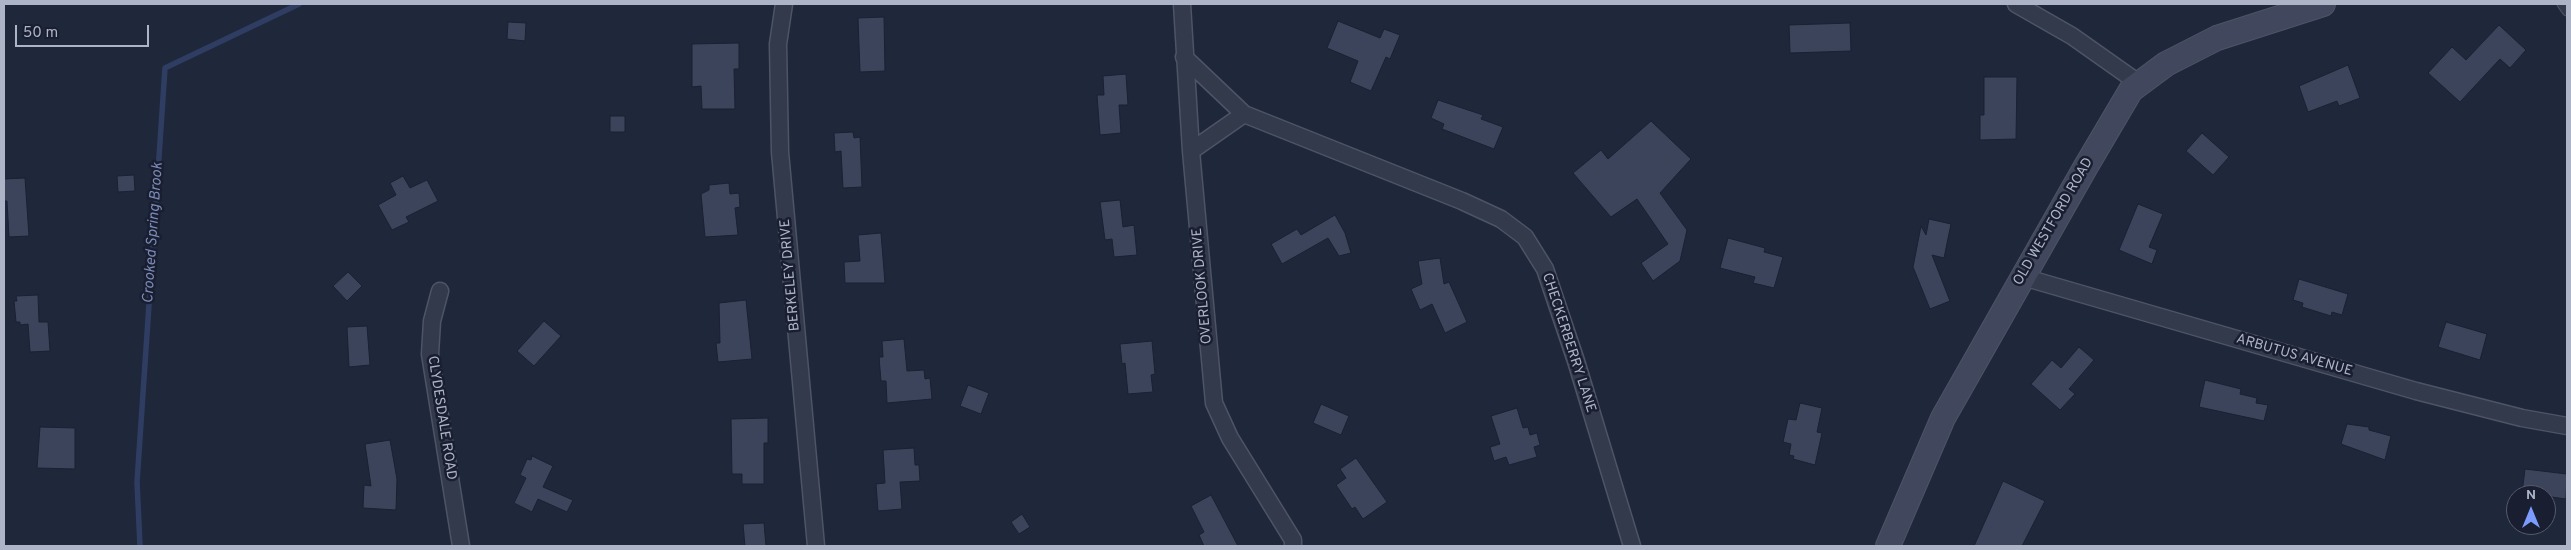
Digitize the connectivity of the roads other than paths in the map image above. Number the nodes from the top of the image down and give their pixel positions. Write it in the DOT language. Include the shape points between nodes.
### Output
graph roads {
  1 [pos="784,4"];
  2 [pos="1182,4"];
  3 [pos="2016,4"];
  4 [pos="2323,4"];
  5 [pos="2562,4"];
  6 [pos="2567,10"];
  7 [pos="1184,57"];
  8 [pos="2140,84"];
  9 [pos="1244,114"];
  10 [pos="1191,151"];
  11 [pos="2023,277"];
  12 [pos="440,291"];
  13 [pos="2567,426"];
  14 [pos="461,546"];
  15 [pos="816,546"];
  16 [pos="1293,546"];
  17 [pos="1632,546"];
  18 [pos="1888,546"];
  1 -- 15 [label="street, BERKELEY DRIVE" via="778,44 780,152"];
  2 -- 7 [label="street, OVERLOOK DRIVE"];
  3 -- 8 [label="street" via="2072,36"];
  4 -- 8 [label="main road, OLD WESTFORD ROAD" via="2217,38 2166,64"];
  5 -- 6 [label="lane"];
  7 -- 9 [label="street, CHECKERBERRY LANE"];
  7 -- 10 [label="street, OVERLOOK DRIVE"];
  8 -- 11 [label="main road, OLD WESTFORD ROAD" via="2127,98"];
  9 -- 10 [label="street"];
  9 -- 17 [label="street, CHECKERBERRY LANE" via="1462,201 1501,220 1524,237 1545,269"];
  10 -- 16 [label="street, OVERLOOK DRIVE" via="1214,403 1230,438 1293,540"];
  11 -- 13 [label="street, ARBUTUS AVENUE" via="2416,391"];
  11 -- 18 [label="main road, OLD WESTFORD ROAD" via="1943,418"];
  12 -- 14 [label="street, CLYDESDALE ROAD" via="432,321 430,354"];
}
